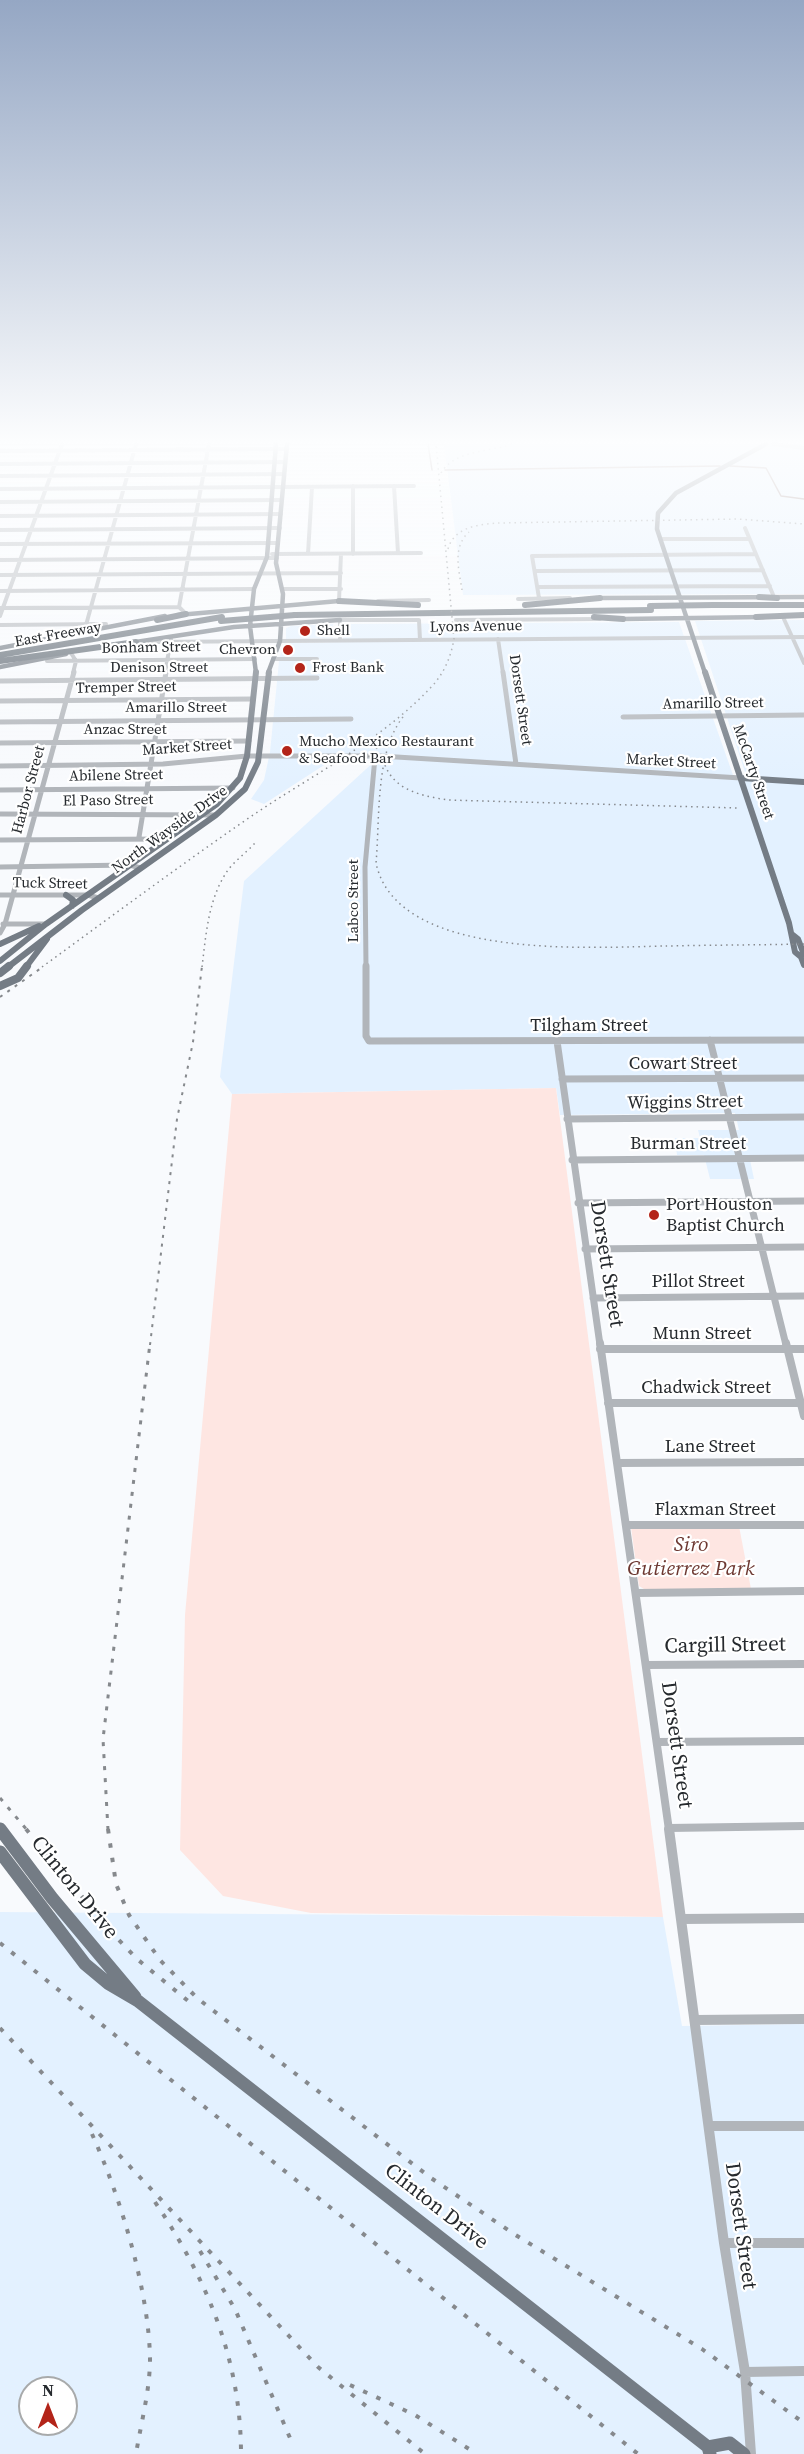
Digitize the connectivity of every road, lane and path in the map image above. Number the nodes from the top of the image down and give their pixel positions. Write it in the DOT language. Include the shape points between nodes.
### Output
graph roads {
  1 [pos="188,558"];
  2 [pos="20,559"];
  3 [pos="104,559"];
  4 [pos="144,559"];
  5 [pos="265,559"];
  6 [pos="277,559"];
  7 [pos="341,559"];
  8 [pos="533,559"];
  9 [pos="666,559"];
  10 [pos="758,559"];
  11 [pos="0,560"];
  12 [pos="670,570"];
  13 [pos="763,570"];
  14 [pos="535,571"];
  15 [pos="262,573"];
  16 [pos="278,573"];
  17 [pos="341,573"];
  18 [pos="100,574"];
  19 [pos="185,574"];
  20 [pos="0,575"];
  21 [pos="14,575"];
  22 [pos="770,585"];
  23 [pos="676,586"];
  24 [pos="538,587"];
  25 [pos="283,589"];
  26 [pos="341,589"];
  27 [pos="182,590"];
  28 [pos="254,590"];
  29 [pos="0,591"];
  30 [pos="9,591"];
  31 [pos="96,591"];
  32 [pos="759,597"];
  33 [pos="774,597"];
  34 [pos="540,598"];
  35 [pos="600,598"];
  36 [pos="654,598"];
  37 [pos="680,598"];
  38 [pos="701,598"];
  39 [pos="804,598"];
  40 [pos="518,599"];
  41 [pos="429,600"];
  42 [pos="339,601"];
  43 [pos="283,602"];
  44 [pos="253,603"];
  45 [pos="303,603"];
  46 [pos="482,606"];
  47 [pos="91,607"];
  48 [pos="179,607"];
  49 [pos="470,607"];
  50 [pos="804,607"];
  51 [pos="1,608"];
  52 [pos="236,608"];
  53 [pos="651,608"];
  54 [pos="462,612"];
  55 [pos="295,613"];
  56 [pos="186,614"];
  57 [pos="0,616"];
  58 [pos="419,616"];
  59 [pos="804,616"];
  60 [pos="783,617"];
  61 [pos="687,618"];
  62 [pos="711,618"];
  63 [pos="756,618"];
  64 [pos="221,619"];
  65 [pos="623,619"];
  66 [pos="661,619"];
  67 [pos="340,620"];
  68 [pos="456,620"];
  69 [pos="305,621"];
  70 [pos="106,624"];
  71 [pos="0,625"];
  72 [pos="86,625"];
  73 [pos="250,626"];
  74 [pos="234,627"];
  75 [pos="281,627"];
  76 [pos="93,630"];
  77 [pos="693,637"];
  78 [pos="792,637"];
  79 [pos="804,637"];
  80 [pos="171,639"];
  81 [pos="250,639"];
  82 [pos="498,639"];
  83 [pos="340,640"];
  84 [pos="420,640"];
  85 [pos="280,641"];
  86 [pos="136,642"];
  87 [pos="148,642"];
  88 [pos="0,648"];
  89 [pos="12,652"];
  90 [pos="71,653"];
  91 [pos="0,655"];
  92 [pos="255,659"];
  93 [pos="273,659"];
  94 [pos="317,659"];
  95 [pos="0,660"];
  96 [pos="168,660"];
  97 [pos="47,661"];
  98 [pos="76,661"];
  99 [pos="804,663"];
  100 [pos="0,666"];
  101 [pos="317,678"];
  102 [pos="165,679"];
  103 [pos="255,679"];
  104 [pos="266,679"];
  105 [pos="72,680"];
  106 [pos="0,681"];
  107 [pos="252,699"];
  108 [pos="161,700"];
  109 [pos="0,701"];
  110 [pos="66,701"];
  111 [pos="804,715"];
  112 [pos="720,716"];
  113 [pos="622,717"];
  114 [pos="351,719"];
  115 [pos="157,720"];
  116 [pos="252,720"];
  117 [pos="263,720"];
  118 [pos="61,721"];
  119 [pos="0,722"];
  120 [pos="249,741"];
  121 [pos="153,742"];
  122 [pos="0,743"];
  123 [pos="54,743"];
  124 [pos="259,755"];
  125 [pos="247,756"];
  126 [pos="375,757"];
  127 [pos="150,764"];
  128 [pos="516,764"];
  129 [pos="49,765"];
  130 [pos="0,766"];
  131 [pos="741,778"];
  132 [pos="804,782"];
  133 [pos="146,788"];
  134 [pos="233,788"];
  135 [pos="0,789"];
  136 [pos="42,789"];
  137 [pos="144,813"];
  138 [pos="204,813"];
  139 [pos="0,814"];
  140 [pos="35,814"];
  141 [pos="216,815"];
  142 [pos="139,837"];
  143 [pos="166,839"];
  144 [pos="0,840"];
  145 [pos="28,840"];
  146 [pos="20,866"];
  147 [pos="129,866"];
  148 [pos="0,867"];
  149 [pos="141,868"];
  150 [pos="0,895"];
  151 [pos="13,895"];
  152 [pos="66,895"];
  153 [pos="87,895"];
  154 [pos="99,898"];
  155 [pos="72,906"];
  156 [pos="3,924"];
  157 [pos="46,924"];
  158 [pos="54,931"];
  159 [pos="0,933"];
  160 [pos="0,944"];
  161 [pos="0,961"];
  162 [pos="804,965"];
  163 [pos="0,973"];
  164 [pos="0,986"];
  165 [pos="710,1040"];
  166 [pos="804,1040"];
  167 [pos="557,1041"];
  168 [pos="373,1042"];
  169 [pos="804,1078"];
  170 [pos="562,1079"];
  171 [pos="720,1079"];
  172 [pos="804,1117"];
  173 [pos="729,1118"];
  174 [pos="567,1119"];
  175 [pos="804,1158"];
  176 [pos="739,1159"];
  177 [pos="572,1160"];
  178 [pos="804,1201"];
  179 [pos="751,1202"];
  180 [pos="578,1203"];
  181 [pos="804,1247"];
  182 [pos="761,1248"];
  183 [pos="585,1249"];
  184 [pos="804,1296"];
  185 [pos="774,1297"];
  186 [pos="593,1298"];
  187 [pos="600,1348"];
  188 [pos="788,1349"];
  189 [pos="804,1349"];
  190 [pos="608,1403"];
  191 [pos="802,1403"];
  192 [pos="804,1416"];
  193 [pos="804,1462"];
  194 [pos="616,1463"];
  195 [pos="626,1525"];
  196 [pos="804,1525"];
  197 [pos="804,1592"];
  198 [pos="636,1593"];
  199 [pos="804,1664"];
  200 [pos="646,1665"];
  201 [pos="804,1741"];
  202 [pos="657,1742"];
  203 [pos="804,1826"];
  204 [pos="0,1828"];
  205 [pos="669,1828"];
  206 [pos="0,1852"];
  207 [pos="52,1898"];
  208 [pos="41,1905"];
  209 [pos="804,1918"];
  210 [pos="682,1919"];
  211 [pos="138,2001"];
  212 [pos="804,2019"];
  213 [pos="695,2020"];
  214 [pos="709,2126"];
  215 [pos="804,2126"];
  216 [pos="724,2243"];
  217 [pos="804,2243"];
  218 [pos="804,2371"];
  219 [pos="745,2372"];
  220 [pos="709,2451"];
  221 [pos="744,2454"];
  222 [pos="751,2454"];
  1 -- 19 [label="street"];
  2 -- 3 [label="street"];
  2 -- 11 [label="street"];
  2 -- 21 [label="street"];
  3 -- 4 [label="street"];
  3 -- 18 [label="street"];
  5 -- 15 [label="main road, North Wayside Drive"];
  6 -- 16 [label="main road, North Wayside Drive"];
  7 -- 17 [label="street"];
  8 -- 14 [label="street"];
  9 -- 12 [label="main road, McCarty Street"];
  10 -- 13 [label="street"];
  12 -- 13 [label="street"];
  12 -- 14 [label="street"];
  12 -- 23 [label="main road, McCarty Street"];
  13 -- 22 [label="street"];
  14 -- 24 [label="street"];
  15 -- 16 [label="street"];
  15 -- 19 [label="street"];
  15 -- 28 [label="main road, North Wayside Drive"];
  16 -- 17 [label="street"];
  16 -- 25 [label="main road, North Wayside Drive"];
  17 -- 26 [label="street"];
  18 -- 19 [label="street"];
  18 -- 21 [label="street"];
  18 -- 31 [label="street"];
  19 -- 27 [label="street"];
  20 -- 21 [label="street"];
  21 -- 30 [label="street"];
  22 -- 23 [label="street"];
  22 -- 33 [label="street"];
  23 -- 24 [label="street"];
  23 -- 37 [label="main road, McCarty Street"];
  24 -- 34 [label="street"];
  25 -- 26 [label="street"];
  25 -- 43 [label="main road, North Wayside Drive"];
  26 -- 42 [label="street"];
  27 -- 28 [label="street"];
  27 -- 31 [label="street"];
  27 -- 48 [label="street"];
  28 -- 44 [label="main road, North Wayside Drive"];
  29 -- 30 [label="street"];
  30 -- 31 [label="street"];
  30 -- 51 [label="street"];
  31 -- 47 [label="street"];
  32 -- 33 [label="main road"];
  32 -- 38 [label="main road"];
  32 -- 39 [label="highway"];
  33 -- 39 [label="main road"];
  34 -- 35 [label="street"];
  34 -- 40 [label="street"];
  35 -- 36 [label="main road"];
  35 -- 46 [label="highway"];
  36 -- 37 [label="main road"];
  36 -- 66 [label="main road" via="668,602 672,613"];
  37 -- 38 [label="main road"];
  37 -- 61 [label="main road, McCarty Street"];
  38 -- 62 [label="main road" via="693,602 695,613"];
  41 -- 42 [label="street"];
  42 -- 45 [label="main road"];
  42 -- 49 [label="highway"];
  43 -- 44 [label="main road"];
  43 -- 45 [label="main road"];
  43 -- 75 [label="main road, North Wayside Drive"];
  44 -- 52 [label="main road"];
  44 -- 73 [label="main road, North Wayside Drive"];
  45 -- 69 [label="main road" via="292,608 291,618"];
  46 -- 49 [label="highway, East Freeway"];
  46 -- 53 [label="highway, East Freeway"];
  47 -- 48 [label="street"];
  47 -- 51 [label="street"];
  47 -- 72 [label="street"];
  48 -- 56 [label="street"];
  49 -- 55 [label="highway, East Freeway"];
  50 -- 53 [label="highway, East Freeway, bridge"];
  51 -- 57 [label="street"];
  52 -- 56 [label="main road"];
  52 -- 74 [label="main road" via="242,612"];
  53 -- 54 [label="highway, East Freeway"];
  54 -- 58 [label="highway, East Freeway"];
  54 -- 65 [label="highway"];
  55 -- 58 [label="highway, East Freeway"];
  55 -- 64 [label="highway, East Freeway, bridge"];
  56 -- 76 [label="main road"];
  56 -- 89 [label="highway"];
  58 -- 67 [label="highway"];
  58 -- 84 [label="street"];
  59 -- 60 [label="main road"];
  59 -- 63 [label="highway"];
  60 -- 63 [label="main road"];
  60 -- 78 [label="street"];
  61 -- 62 [label="main road"];
  61 -- 66 [label="main road"];
  61 -- 77 [label="main road, McCarty Street"];
  62 -- 63 [label="main road"];
  64 -- 89 [label="highway, East Freeway"];
  64 -- 95 [label="highway, East Freeway"];
  65 -- 66 [label="main road"];
  65 -- 68 [label="street"];
  67 -- 69 [label="main road"];
  67 -- 83 [label="street"];
  69 -- 75 [label="main road"];
  70 -- 72 [label="street"];
  71 -- 72 [label="street"];
  72 -- 76 [label="street"];
  73 -- 74 [label="main road"];
  73 -- 75 [label="main road"];
  73 -- 81 [label="main road, North Wayside Drive"];
  74 -- 80 [label="main road"];
  74 -- 81 [label="main road" via="246,629"];
  75 -- 85 [label="main road, North Wayside Drive"];
  76 -- 88 [label="main road"];
  77 -- 78 [label="street, Lyons Avenue"];
  77 -- 82 [label="street, Lyons Avenue"];
  77 -- 112 [label="main road, McCarty Street"];
  78 -- 79 [label="street, Lyons Avenue"];
  78 -- 99 [label="street"];
  80 -- 81 [label="street, Lyons Avenue"];
  80 -- 86 [label="main road"];
  80 -- 87 [label="street, Lyons Avenue"];
  80 -- 96 [label="street"];
  81 -- 85 [label="street, Lyons Avenue"];
  81 -- 92 [label="main road, North Wayside Drive"];
  82 -- 84 [label="street, Lyons Avenue"];
  82 -- 128 [label="street, Dorsett Street"];
  83 -- 84 [label="street, Lyons Avenue"];
  83 -- 85 [label="street, Lyons Avenue"];
  85 -- 93 [label="main road, North Wayside Drive"];
  86 -- 90 [label="main road"];
  86 -- 95 [label="highway"];
  89 -- 91 [label="highway, East Freeway"];
  90 -- 98 [label="street"];
  90 -- 100 [label="main road"];
  92 -- 96 [label="street, Bonham Street"];
  92 -- 103 [label="main road, North Wayside Drive"];
  93 -- 94 [label="street"];
  93 -- 104 [label="main road, North Wayside Drive"];
  96 -- 98 [label="street, Bonham Street"];
  96 -- 102 [label="street"];
  97 -- 98 [label="street, Bonham Street"];
  98 -- 105 [label="street, Harbor Street"];
  101 -- 104 [label="street, Denison Street"];
  102 -- 103 [label="street, Denison Street"];
  102 -- 105 [label="street, Denison Street"];
  102 -- 108 [label="street"];
  103 -- 104 [label="street, Denison Street"];
  103 -- 107 [label="main road, North Wayside Drive"];
  104 -- 117 [label="main road, North Wayside Drive"];
  105 -- 106 [label="street, Denison Street"];
  105 -- 110 [label="street, Harbor Street"];
  107 -- 108 [label="street, Tremper Street"];
  107 -- 116 [label="main road, North Wayside Drive"];
  108 -- 110 [label="street, Tremper Street"];
  108 -- 115 [label="street"];
  109 -- 110 [label="street, Tremper Street"];
  110 -- 118 [label="street, Harbor Street"];
  111 -- 112 [label="street, Amarillo Street"];
  112 -- 113 [label="street, Amarillo Street"];
  112 -- 131 [label="main road, McCarty Street"];
  114 -- 117 [label="street, Amarillo Street"];
  115 -- 116 [label="street, Amarillo Street"];
  115 -- 118 [label="street, Amarillo Street"];
  115 -- 121 [label="street"];
  116 -- 117 [label="street, Amarillo Street"];
  116 -- 120 [label="main road, North Wayside Drive"];
  117 -- 124 [label="main road, North Wayside Drive"];
  118 -- 119 [label="street, Amarillo Street"];
  118 -- 123 [label="street, Harbor Street"];
  120 -- 121 [label="street, Anzac Street"];
  120 -- 125 [label="main road, North Wayside Drive"];
  121 -- 123 [label="street, Anzac Street"];
  121 -- 127 [label="street"];
  122 -- 123 [label="street, Anzac Street"];
  123 -- 129 [label="street, Harbor Street"];
  124 -- 125 [label="street, Market Street"];
  124 -- 126 [label="street, Market Street"];
  124 -- 141 [label="main road, North Wayside Drive" via="245,789"];
  125 -- 127 [label="street, Market Street"];
  125 -- 134 [label="main road, North Wayside Drive"];
  126 -- 128 [label="street, Market Street"];
  126 -- 168 [label="street, Labco Street" via="365,867 366,1036"];
  127 -- 129 [label="street, Market Street"];
  127 -- 133 [label="street"];
  128 -- 131 [label="street, Market Street"];
  129 -- 130 [label="street, Market Street"];
  129 -- 136 [label="street, Harbor Street"];
  131 -- 132 [label="main road, Market Street"];
  131 -- 162 [label="main road, McCarty Street" via="793,935 795,952"];
  133 -- 134 [label="street, Abilene Street"];
  133 -- 136 [label="street, Abilene Street"];
  133 -- 137 [label="street"];
  134 -- 138 [label="main road, North Wayside Drive"];
  135 -- 136 [label="street, Abilene Street"];
  136 -- 140 [label="street, Harbor Street"];
  137 -- 138 [label="street, El Paso Street"];
  137 -- 140 [label="street, El Paso Street"];
  137 -- 142 [label="street"];
  138 -- 141 [label="street, El Paso Street"];
  138 -- 143 [label="main road, North Wayside Drive"];
  139 -- 140 [label="street, El Paso Street"];
  140 -- 145 [label="street, Harbor Street"];
  141 -- 149 [label="main road, North Wayside Drive"];
  142 -- 143 [label="street"];
  142 -- 145 [label="street"];
  143 -- 147 [label="main road, North Wayside Drive"];
  144 -- 145 [label="street"];
  145 -- 146 [label="street, Harbor Street"];
  146 -- 147 [label="street"];
  146 -- 148 [label="street"];
  146 -- 151 [label="street, Harbor Street"];
  147 -- 149 [label="street"];
  147 -- 153 [label="main road, North Wayside Drive"];
  149 -- 154 [label="main road, North Wayside Drive"];
  150 -- 151 [label="street, Tuck Street"];
  151 -- 152 [label="street, Tuck Street"];
  151 -- 156 [label="street, Harbor Street"];
  152 -- 153 [label="street, Tuck Street"];
  152 -- 155 [label="main road" via="73,900"];
  153 -- 154 [label="street, Tuck Street"];
  153 -- 155 [label="main road, North Wayside Drive"];
  154 -- 158 [label="main road, North Wayside Drive"];
  155 -- 157 [label="main road, North Wayside Drive"];
  156 -- 157 [label="street"];
  156 -- 159 [label="street, Harbor Street"];
  157 -- 160 [label="main road"];
  157 -- 161 [label="main road, North Wayside Drive"];
  158 -- 163 [label="main road, North Wayside Drive"];
  158 -- 164 [label="main road" via="18,978"];
  165 -- 166 [label="street, Tilgham Street"];
  165 -- 167 [label="street, Tilgham Street"];
  165 -- 171 [label="street"];
  167 -- 168 [label="street, Tilgham Street"];
  167 -- 170 [label="street, Dorsett Street"];
  169 -- 171 [label="street, Cowart Street"];
  170 -- 171 [label="street, Cowart Street"];
  170 -- 174 [label="street, Dorsett Street"];
  171 -- 173 [label="street"];
  172 -- 173 [label="street, Wiggins Street"];
  173 -- 174 [label="street, Wiggins Street"];
  173 -- 176 [label="street"];
  174 -- 177 [label="street, Dorsett Street"];
  175 -- 176 [label="street, Burman Street"];
  176 -- 177 [label="street, Burman Street"];
  176 -- 179 [label="street"];
  177 -- 180 [label="street, Dorsett Street"];
  178 -- 179 [label="street"];
  179 -- 180 [label="street"];
  179 -- 182 [label="street"];
  180 -- 183 [label="street, Dorsett Street"];
  181 -- 182 [label="street"];
  182 -- 183 [label="street"];
  182 -- 185 [label="street"];
  183 -- 186 [label="street, Dorsett Street"];
  184 -- 185 [label="street, Pillot Street"];
  185 -- 186 [label="street, Pillot Street"];
  185 -- 188 [label="street"];
  186 -- 187 [label="street, Dorsett Street"];
  187 -- 188 [label="street, Munn Street"];
  187 -- 190 [label="street, Dorsett Street"];
  188 -- 189 [label="street, Munn Street"];
  188 -- 191 [label="street"];
  190 -- 191 [label="street, Chadwick Street"];
  190 -- 194 [label="street, Dorsett Street"];
  191 -- 192 [label="street"];
  193 -- 194 [label="street, Lane Street"];
  194 -- 195 [label="street, Dorsett Street"];
  195 -- 196 [label="street, Flaxman Street"];
  195 -- 198 [label="street, Dorsett Street"];
  197 -- 198 [label="street"];
  198 -- 200 [label="street, Dorsett Street"];
  199 -- 200 [label="street, Cargill Street"];
  200 -- 202 [label="street, Dorsett Street"];
  201 -- 202 [label="street"];
  202 -- 205 [label="street, Dorsett Street"];
  203 -- 205 [label="street"];
  204 -- 207 [label="main road, Clinton Drive"];
  205 -- 210 [label="street, Dorsett Street"];
  206 -- 208 [label="main road, Clinton Drive"];
  207 -- 208 [label="main road"];
  207 -- 211 [label="main road, Clinton Drive"];
  208 -- 211 [label="main road, Clinton Drive" via="85,1964 108,1984"];
  209 -- 210 [label="street"];
  210 -- 213 [label="street, Dorsett Street"];
  211 -- 220 [label="main road, Clinton Drive"];
  212 -- 213 [label="street"];
  213 -- 214 [label="street, Dorsett Street"];
  214 -- 215 [label="street"];
  214 -- 216 [label="street, Dorsett Street"];
  216 -- 217 [label="street"];
  216 -- 219 [label="street, Dorsett Street"];
  218 -- 219 [label="street"];
  219 -- 222 [label="street, Dorsett Street"];
  220 -- 221 [label="main road, Clinton Drive" via="730,2443"];
}
